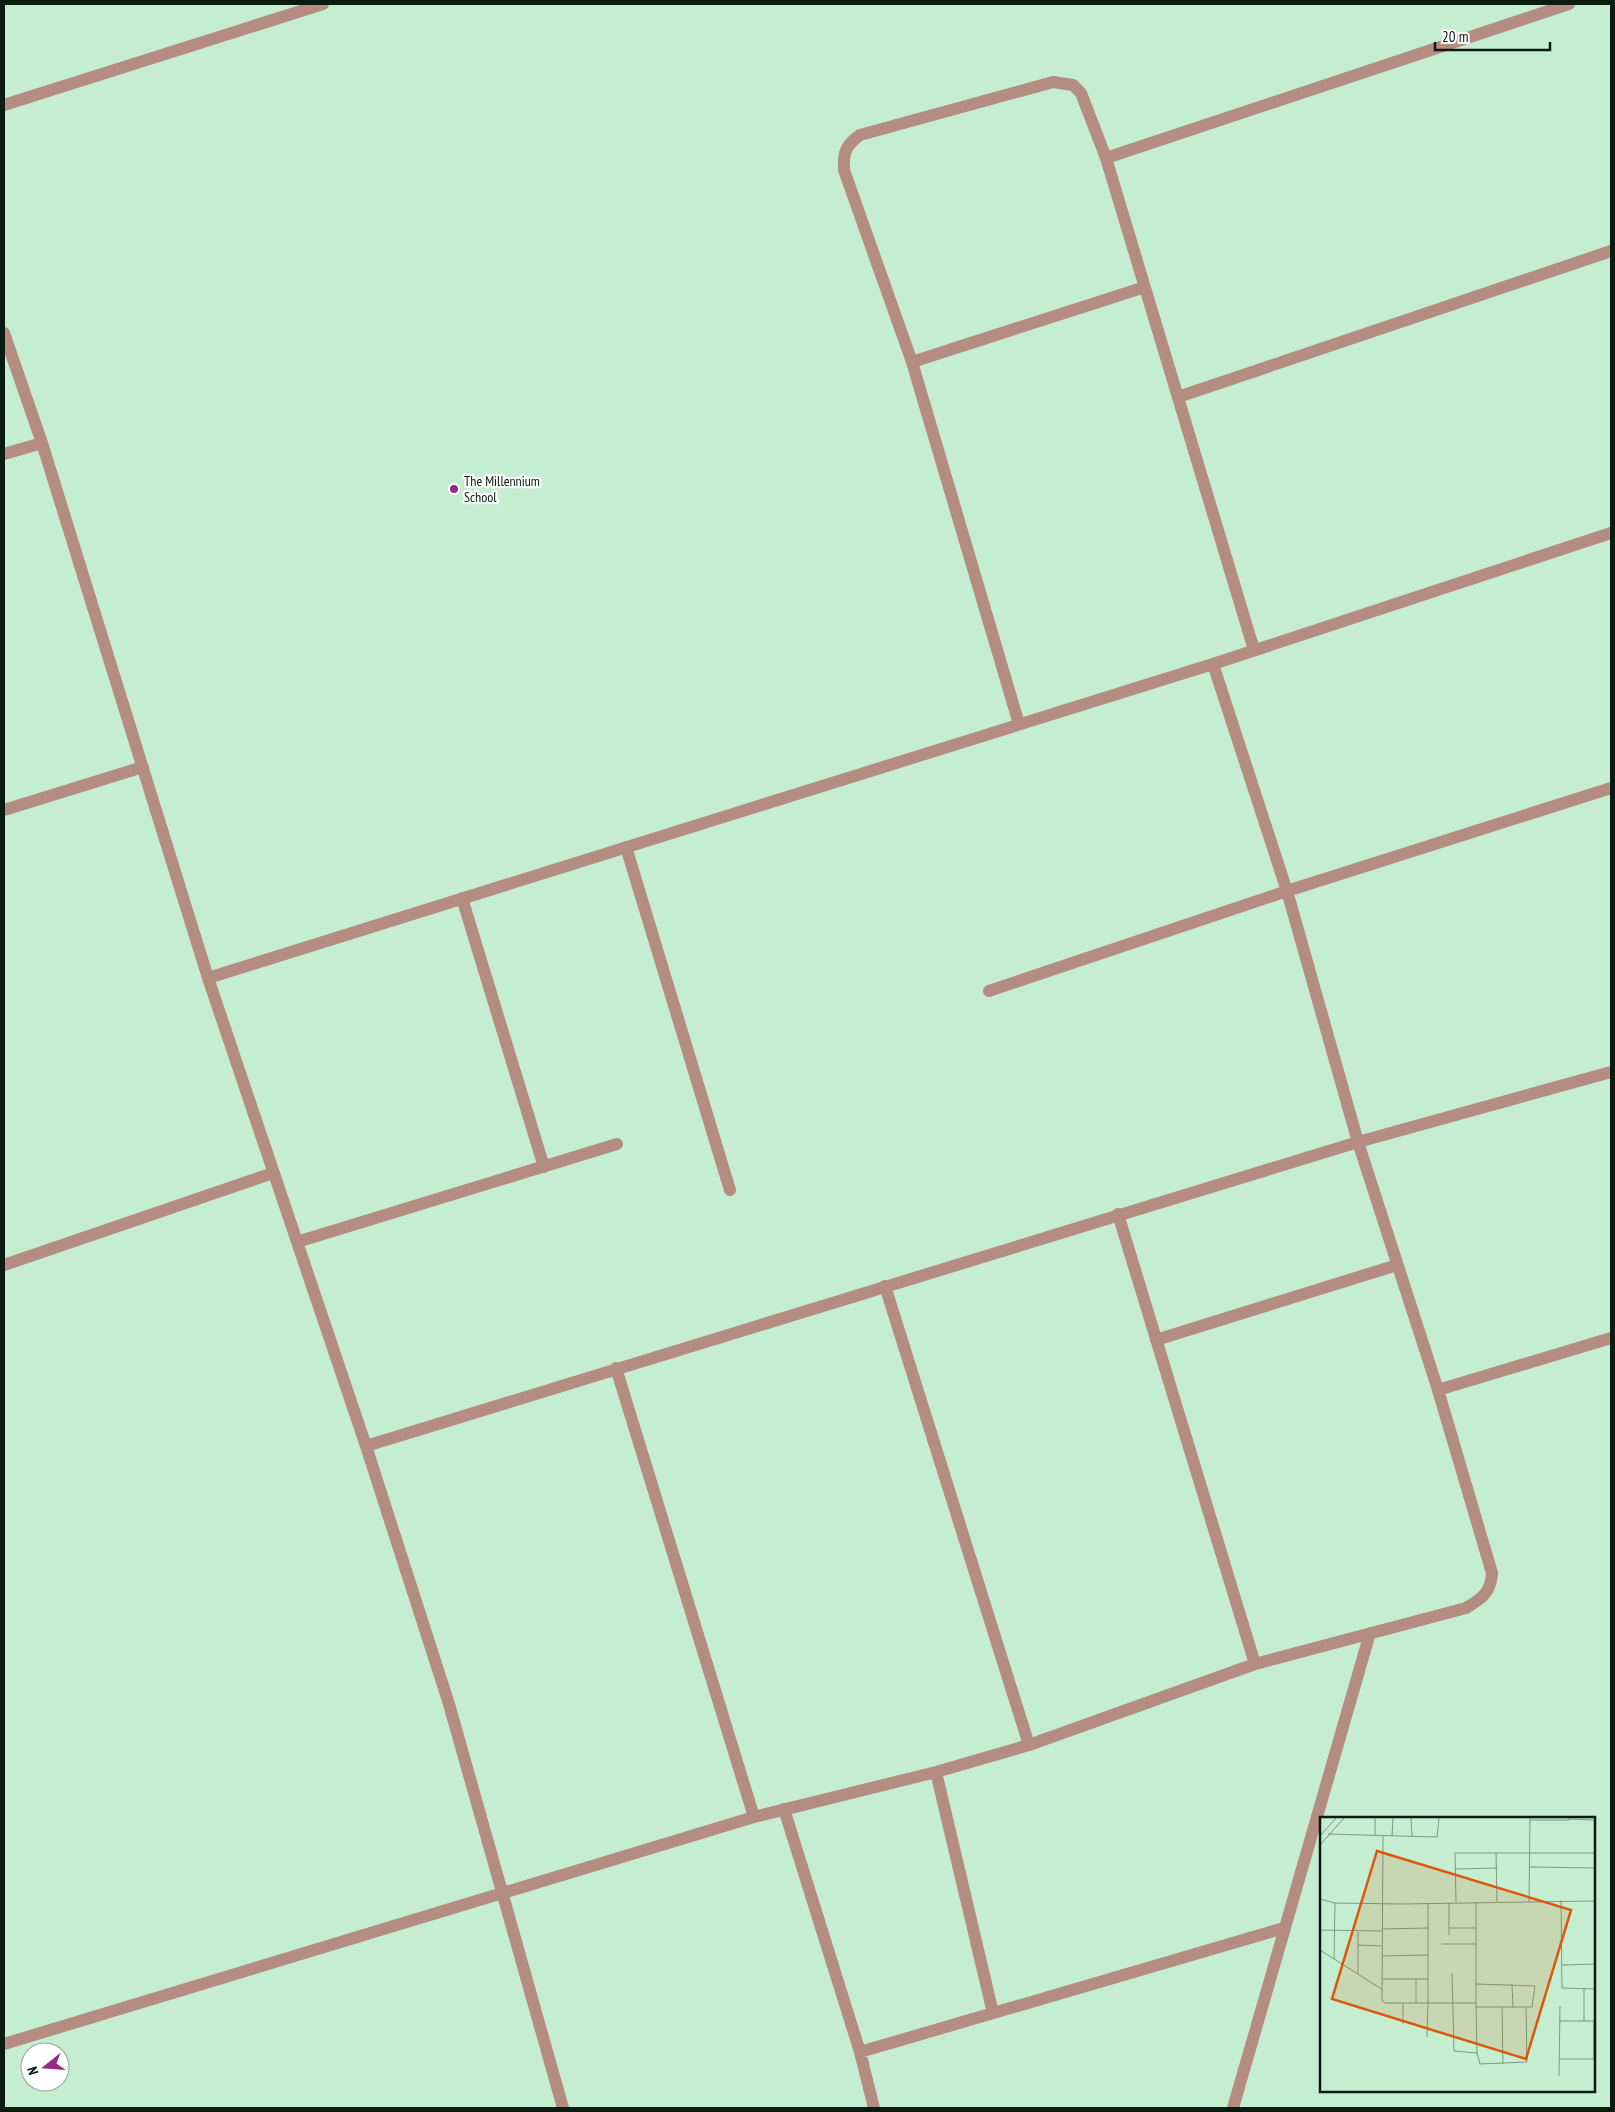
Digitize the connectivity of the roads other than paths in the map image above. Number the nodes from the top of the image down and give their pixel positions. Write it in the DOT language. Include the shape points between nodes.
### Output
graph roads {
  1 [pos="324,4"];
  2 [pos="1569,4"];
  3 [pos="4,105"];
  4 [pos="1106,158"];
  5 [pos="1611,251"];
  6 [pos="1145,287"];
  7 [pos="4,333"];
  8 [pos="912,362"];
  9 [pos="1178,397"];
  10 [pos="42,443"];
  11 [pos="4,454"];
  12 [pos="1611,533"];
  13 [pos="1254,650"];
  14 [pos="1213,664"];
  15 [pos="1019,724"];
  16 [pos="143,767"];
  17 [pos="1611,788"];
  18 [pos="4,810"];
  19 [pos="626,847"];
  20 [pos="1287,891"];
  21 [pos="462,898"];
  22 [pos="208,978"];
  23 [pos="988,991"];
  24 [pos="1611,1072"];
  25 [pos="1358,1142"];
  26 [pos="617,1144"];
  27 [pos="544,1167"];
  28 [pos="274,1173"];
  29 [pos="730,1190"];
  30 [pos="1118,1214"];
  31 [pos="296,1242"];
  32 [pos="4,1265"];
  33 [pos="1397,1265"];
  34 [pos="885,1286"];
  35 [pos="1611,1338"];
  36 [pos="1156,1340"];
  37 [pos="616,1368"];
  38 [pos="1438,1390"];
  39 [pos="366,1446"];
  40 [pos="1370,1633"];
  41 [pos="1255,1664"];
  42 [pos="1029,1745"];
  43 [pos="936,1772"];
  44 [pos="784,1809"];
  45 [pos="754,1817"];
  46 [pos="502,1894"];
  47 [pos="1284,1928"];
  48 [pos="992,2013"];
  49 [pos="4,2044"];
  50 [pos="860,2052"];
  51 [pos="564,2108"];
  52 [pos="874,2108"];
  53 [pos="1233,2108"];
  1 -- 3 [label="street"];
  2 -- 4 [label="street"];
  4 -- 6 [label="street"];
  4 -- 8 [label="street" via="1081,93 1073,85 1062,82 860,135 848,144 843,155 844,170"];
  5 -- 9 [label="street"];
  6 -- 8 [label="street"];
  6 -- 9 [label="street"];
  7 -- 10 [label="street"];
  8 -- 15 [label="street"];
  9 -- 13 [label="street"];
  10 -- 11 [label="street"];
  10 -- 16 [label="street"];
  12 -- 13 [label="street"];
  13 -- 14 [label="street"];
  14 -- 15 [label="street"];
  14 -- 20 [label="street"];
  15 -- 19 [label="street"];
  16 -- 18 [label="street"];
  16 -- 22 [label="street"];
  17 -- 20 [label="street"];
  19 -- 21 [label="street"];
  19 -- 29 [label="street"];
  20 -- 23 [label="street"];
  20 -- 25 [label="street"];
  21 -- 22 [label="street"];
  21 -- 27 [label="street"];
  22 -- 28 [label="street"];
  24 -- 25 [label="street"];
  25 -- 30 [label="street"];
  25 -- 33 [label="street"];
  26 -- 27 [label="street"];
  27 -- 31 [label="street"];
  28 -- 31 [label="street"];
  28 -- 32 [label="street"];
  30 -- 34 [label="street"];
  30 -- 36 [label="street"];
  31 -- 39 [label="street"];
  33 -- 36 [label="street"];
  33 -- 38 [label="street"];
  34 -- 37 [label="street"];
  34 -- 42 [label="street"];
  35 -- 38 [label="street"];
  36 -- 41 [label="street"];
  37 -- 39 [label="street"];
  37 -- 45 [label="street"];
  38 -- 40 [label="street" via="1492,1573 1490,1589 1466,1608"];
  39 -- 46 [label="street" via="449,1704"];
  40 -- 41 [label="street"];
  40 -- 47 [label="street"];
  41 -- 42 [label="street"];
  42 -- 43 [label="street"];
  43 -- 44 [label="street"];
  43 -- 48 [label="street"];
  44 -- 45 [label="street"];
  44 -- 50 [label="street"];
  45 -- 46 [label="street"];
  46 -- 49 [label="street"];
  46 -- 51 [label="street"];
  47 -- 48 [label="street"];
  47 -- 53 [label="street"];
  48 -- 50 [label="street"];
  50 -- 52 [label="street"];
}
